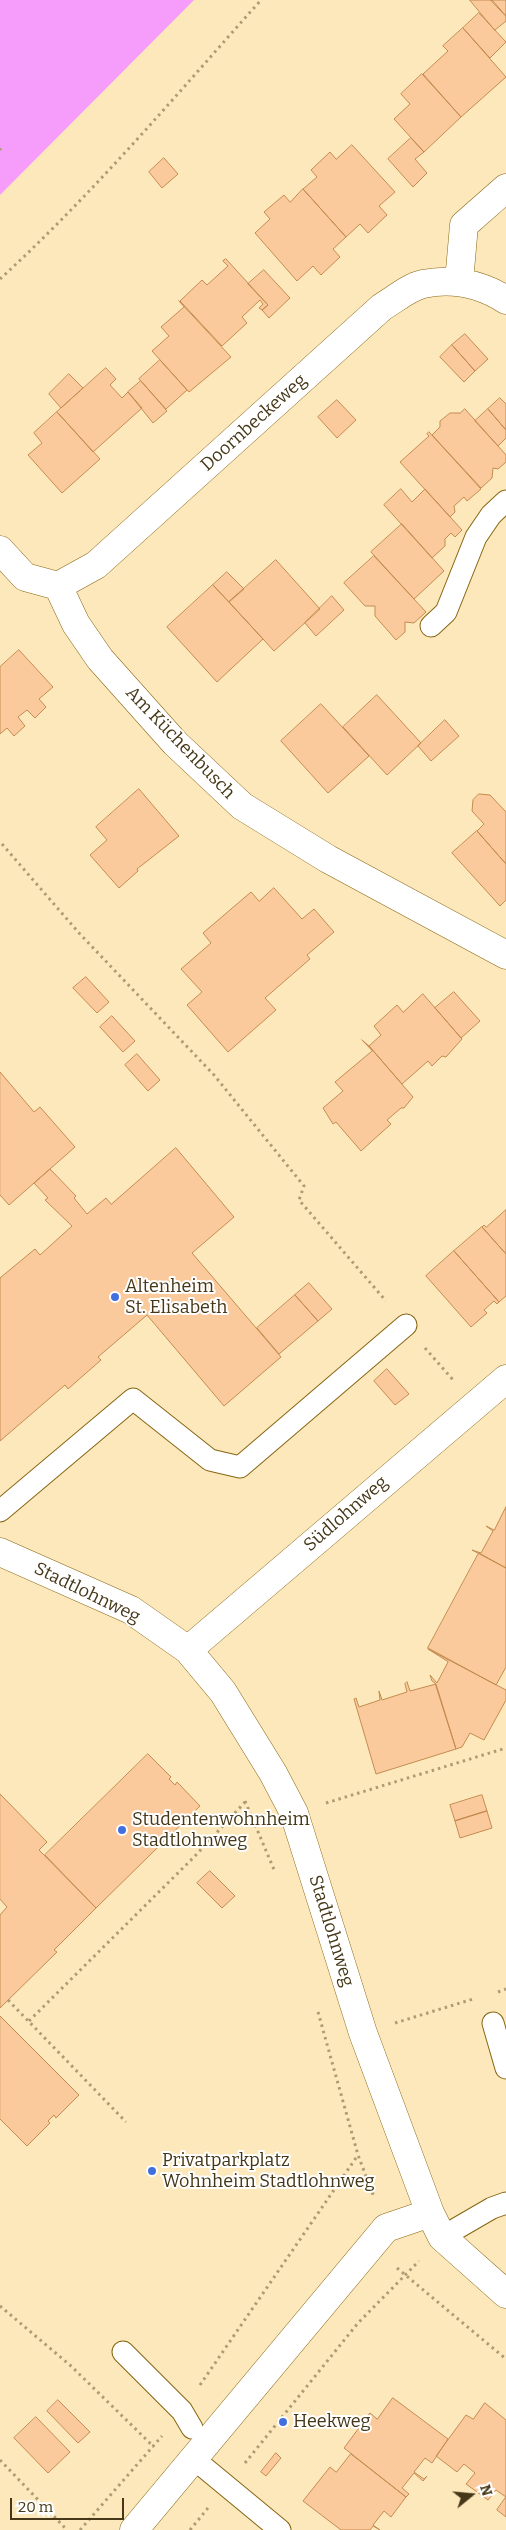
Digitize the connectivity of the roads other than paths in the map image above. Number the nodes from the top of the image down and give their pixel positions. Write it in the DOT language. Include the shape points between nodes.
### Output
graph roads {
  1 [pos="506,188"];
  2 [pos="459,282"];
  3 [pos="506,300"];
  4 [pos="506,501"];
  5 [pos="0,550"];
  6 [pos="58,586"];
  7 [pos="431,626"];
  8 [pos="506,955"];
  9 [pos="406,1325"];
  10 [pos="506,1379"];
  11 [pos="0,1511"];
  12 [pos="0,1552"];
  13 [pos="188,1650"];
  14 [pos="493,2023"];
  15 [pos="506,2068"];
  16 [pos="506,2202"];
  17 [pos="430,2212"];
  18 [pos="442,2238"];
  19 [pos="506,2294"];
  20 [pos="123,2352"];
  21 [pos="187,2419"];
  22 [pos="189,2465"];
  23 [pos="134,2530"];
  24 [pos="280,2530"];
  1 -- 2 [label="street" via="464,225"];
  2 -- 3 [label="street, Doornbeckeweg" via="489,289"];
  2 -- 6 [label="street, Doornbeckeweg" via="422,284 382,307 96,565"];
  4 -- 7 [label="lane" via="491,515 476,537 446,612"];
  5 -- 6 [label="street" via="25,576"];
  6 -- 8 [label="street, Am Küchenbusch" via="76,624 100,659 175,743 242,806 328,859"];
  9 -- 11 [label="lane" via="240,1467 210,1460 133,1399"];
  10 -- 13 [label="street, Südlohnweg"];
  12 -- 13 [label="street, Stadtlohnweg" via="131,1610"];
  13 -- 17 [label="street, Stadtlohnweg" via="223,1692 294,1813 363,2032"];
  14 -- 15 [label="lane"];
  16 -- 18 [label="lane"];
  17 -- 18 [label="street, Stadtlohnweg"];
  17 -- 22 [label="street" via="386,2228"];
  18 -- 19 [label="street, Stadtlohnweg"];
  20 -- 21 [label="lane"];
  22 -- 23 [label="street"];
  22 -- 24 [label="lane" via="226,2486"];
}
